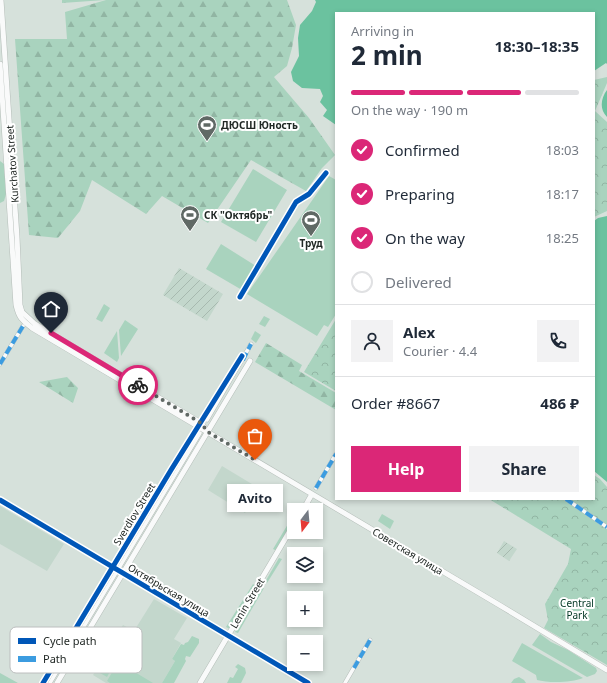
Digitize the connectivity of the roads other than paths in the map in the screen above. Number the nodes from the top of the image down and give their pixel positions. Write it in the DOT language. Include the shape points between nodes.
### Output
graph roads {
  1 [pos="1,3"];
  2 [pos="0,64"];
  3 [pos="326,173"];
  4 [pos="11,237"];
  5 [pos="17,237"];
  6 [pos="240,297"];
  7 [pos="18,305"];
  8 [pos="22,326"];
  9 [pos="251,344"];
  10 [pos="242,356"];
  11 [pos="250,361"];
  12 [pos="0,364"];
  13 [pos="207,420"];
  14 [pos="200,425"];
  15 [pos="208,432"];
  16 [pos="200,433"];
  17 [pos="335,456"];
  18 [pos="316,488"];
  19 [pos="312,494"];
  20 [pos="0,500"];
  21 [pos="567,500"];
  22 [pos="306,503"];
  23 [pos="607,527"];
  24 [pos="287,536"];
  25 [pos="118,570"];
  26 [pos="80,627"];
  27 [pos="84,627"];
  28 [pos="87,627"];
  29 [pos="228,635"];
  30 [pos="370,640"];
  31 [pos="607,670"];
  32 [pos="50,673"];
  33 [pos="56,673"];
  34 [pos="62,673"];
  35 [pos="43,683"];
  36 [pos="50,683"];
  37 [pos="57,683"];
  38 [pos="200,683"];
  39 [pos="308,683"];
  40 [pos="345,683"];
  1 -- 5 [label="main road, Kurchatov Street"];
  2 -- 4 [label="main road, Kurchatov Street"];
  3 -- 6 [label="street" via="309,194 296,202"];
  4 -- 5 [label="main road"];
  4 -- 7 [label="main road, Kurchatov Street"];
  5 -- 7 [label="main road, Kurchatov Street"];
  7 -- 14 [label="main road, Советская улица" via="20,316 34,326"];
  8 -- 12 [label="street"];
  9 -- 13 [label="street"];
  10 -- 14 [label="main road, Sverdlov Street"];
  11 -- 15 [label="main road, Sverdlov Street"];
  14 -- 15 [label="main road, Советская улица"];
  14 -- 25 [label="main road, Sverdlov Street"];
  15 -- 19 [label="main road, Советская улица"];
  15 -- 25 [label="main road, Sverdlov Street"];
  16 -- 25 [label="street"];
  17 -- 18 [label="street"];
  19 -- 22 [label="main road"];
  19 -- 31 [label="main road, Советская улица"];
  20 -- 25 [label="street, Октябрьская улица"];
  21 -- 23 [label="street"];
  24 -- 29 [label="main road, Lenin Street"];
  25 -- 26 [label="main road, Sverdlov Street"];
  25 -- 27 [label="street"];
  25 -- 28 [label="main road, Sverdlov Street"];
  25 -- 29 [label="street, Октябрьская улица"];
  29 -- 38 [label="main road, Lenin Street"];
  29 -- 39 [label="street, Октябрьская улица"];
  30 -- 40 [label="street"];
  32 -- 35 [label="main road, Sverdlov Street"];
  33 -- 36 [label="street"];
  34 -- 37 [label="main road, Sverdlov Street"];
}
